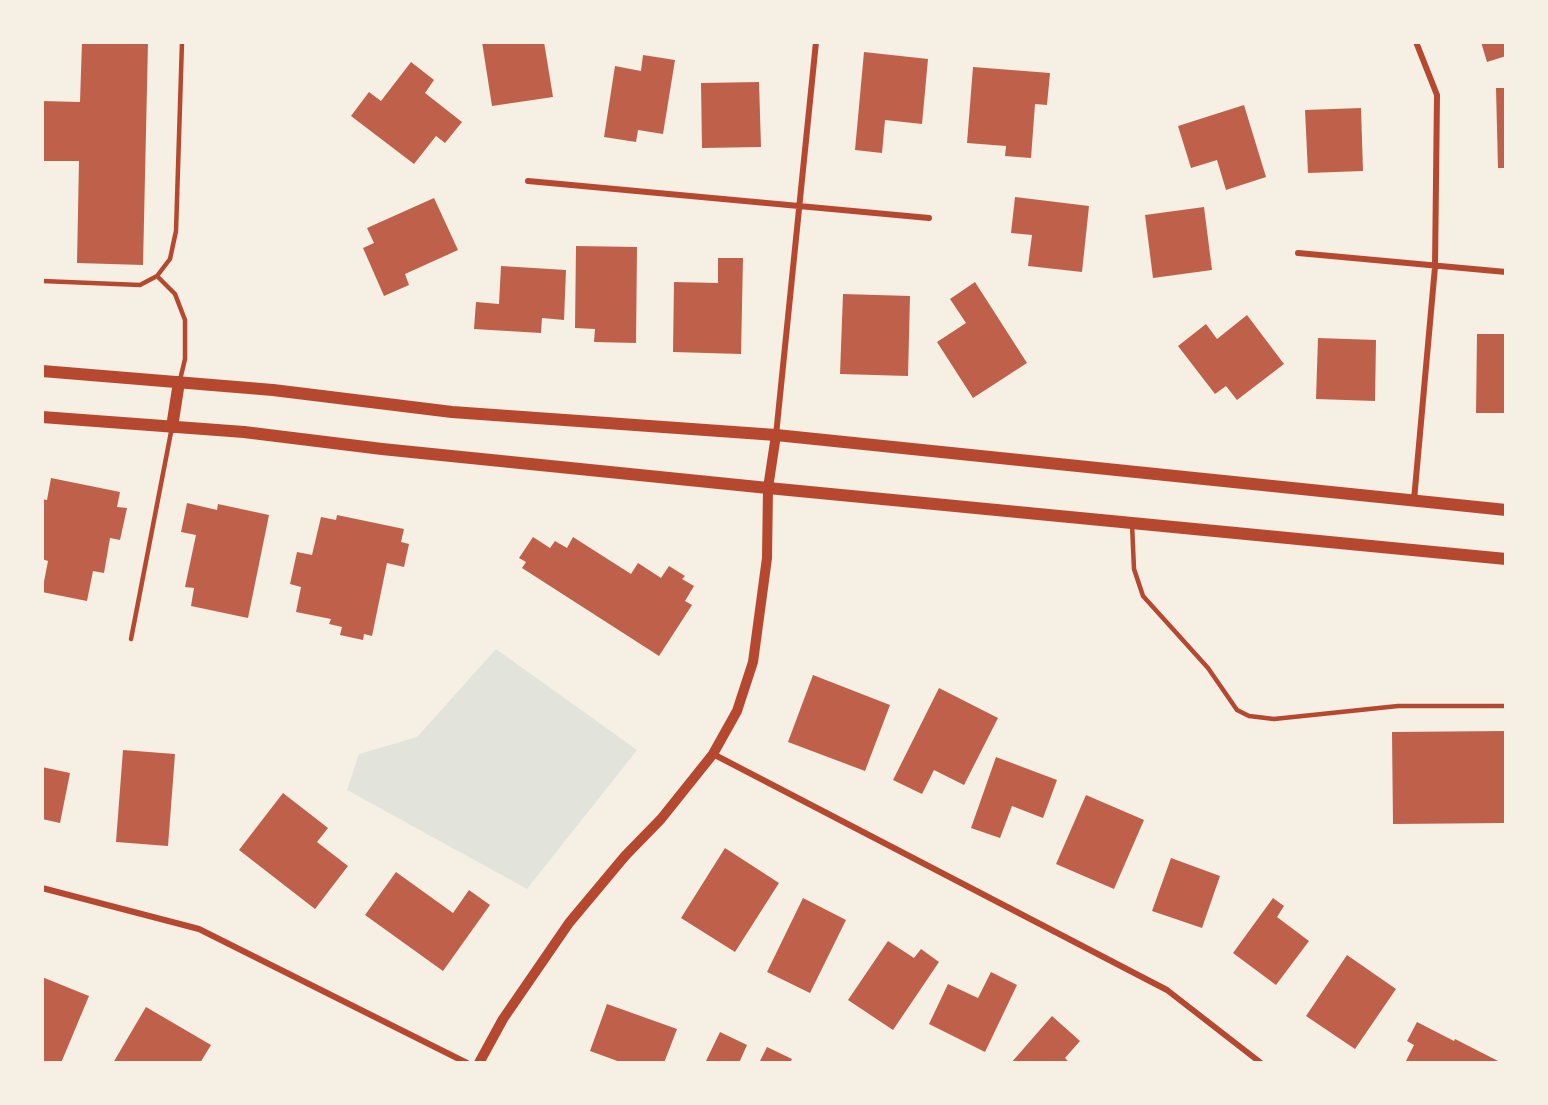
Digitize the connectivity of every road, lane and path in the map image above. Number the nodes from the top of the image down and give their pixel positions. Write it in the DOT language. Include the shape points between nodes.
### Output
graph roads {
  1 [pos="182,42"];
  2 [pos="816,42"];
  3 [pos="1416,42"];
  4 [pos="528,181"];
  5 [pos="801,204"];
  6 [pos="928,218"];
  7 [pos="1298,253"];
  8 [pos="1435,267"];
  9 [pos="1506,272"];
  10 [pos="157,276"];
  11 [pos="42,281"];
  12 [pos="42,371"];
  13 [pos="179,382"];
  14 [pos="42,417"];
  15 [pos="172,427"];
  16 [pos="776,435"];
  17 [pos="768,488"];
  18 [pos="1414,501"];
  19 [pos="1506,510"];
  20 [pos="1132,524"];
  21 [pos="1506,559"];
  22 [pos="132,639"];
  23 [pos="1506,706"];
  24 [pos="714,754"];
  25 [pos="42,888"];
  26 [pos="467,1063"];
  27 [pos="479,1063"];
  28 [pos="1261,1063"];
  1 -- 10 [label="lane" via="176,231 170,259"];
  2 -- 5 [label="street"];
  3 -- 8 [label="street" via="1437,95"];
  4 -- 5 [label="street"];
  5 -- 6 [label="street"];
  5 -- 16 [label="street"];
  7 -- 8 [label="street"];
  8 -- 9 [label="street"];
  8 -- 18 [label="street"];
  10 -- 11 [label="lane" via="140,285"];
  10 -- 13 [label="lane" via="175,294 185,320 185,359"];
  12 -- 13 [label="main road"];
  13 -- 15 [label="main road"];
  13 -- 16 [label="main road" via="452,412"];
  14 -- 15 [label="main road"];
  15 -- 17 [label="main road"];
  15 -- 22 [label="lane"];
  16 -- 17 [label="street"];
  16 -- 18 [label="main road"];
  17 -- 20 [label="main road"];
  17 -- 24 [label="street" via="767,558 753,662 737,711"];
  18 -- 19 [label="main road"];
  20 -- 21 [label="main road"];
  20 -- 23 [label="lane" via="1134,569 1143,596 1208,668 1237,710 1249,716 1274,719 1398,706"];
  24 -- 27 [label="street" via="569,923 502,1019"];
  24 -- 28 [label="street" via="1167,990"];
  25 -- 26 [label="street" via="199,929"];
}
